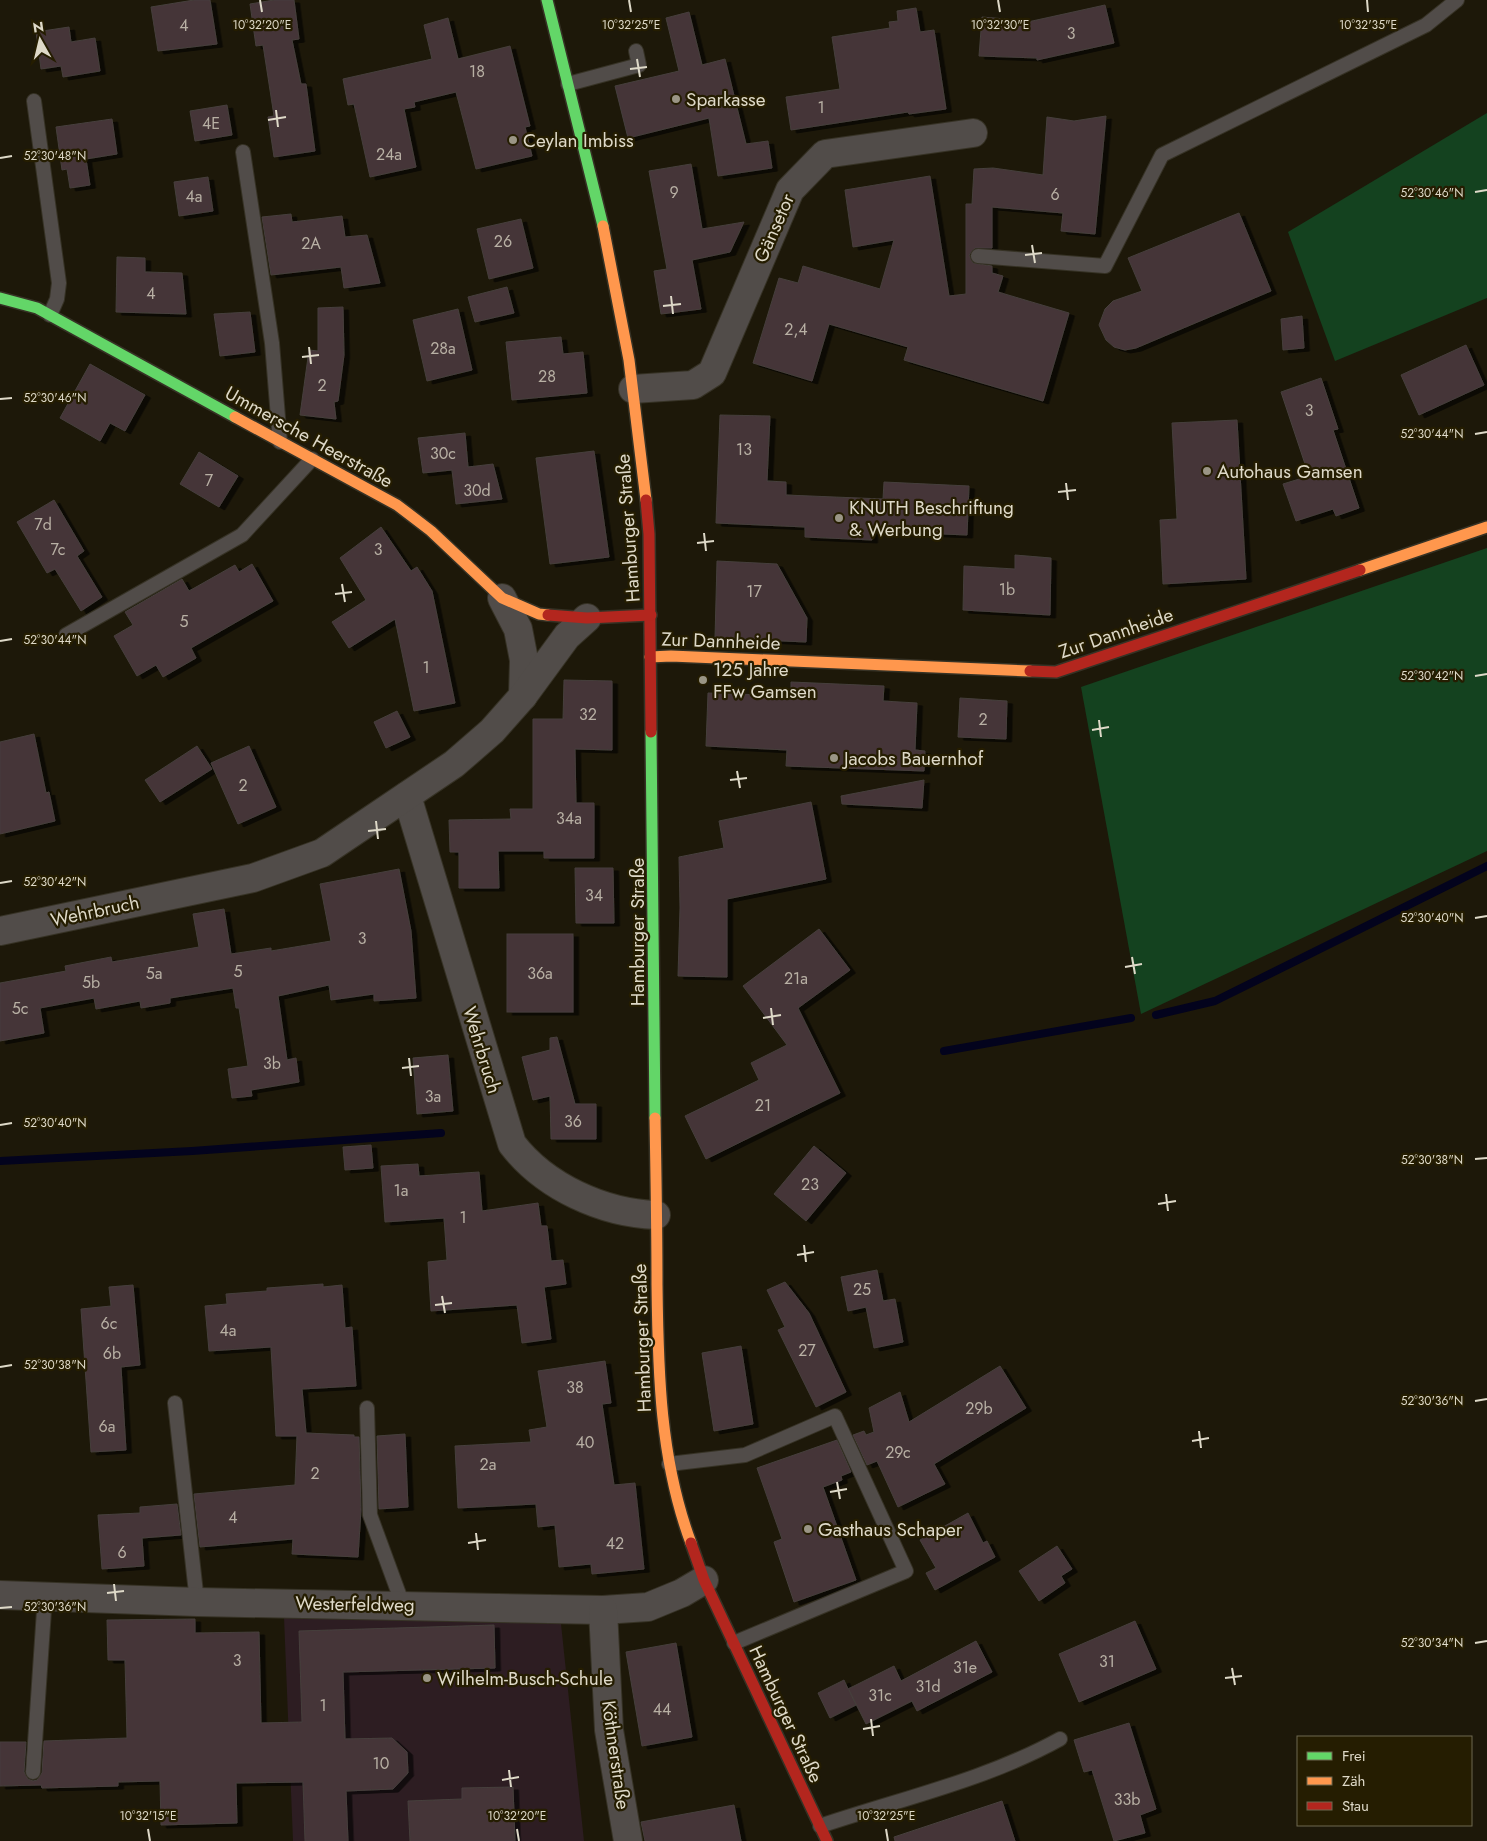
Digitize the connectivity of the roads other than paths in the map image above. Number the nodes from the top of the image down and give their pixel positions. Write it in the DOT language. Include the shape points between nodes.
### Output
graph roads {
  1 [pos="547,0"];
  2 [pos="1457,0"];
  3 [pos="636,51"];
  4 [pos="568,84"];
  5 [pos="34,101"];
  6 [pos="973,133"];
  7 [pos="243,152"];
  8 [pos="978,256"];
  9 [pos="0,300"];
  10 [pos="50,315"];
  11 [pos="633,389"];
  12 [pos="280,442"];
  13 [pos="312,460"];
  14 [pos="1487,527"];
  15 [pos="502,598"];
  16 [pos="651,615"];
  17 [pos="587,618"];
  18 [pos="66,635"];
  19 [pos="650,657"];
  20 [pos="523,696"];
  21 [pos="407,796"];
  22 [pos="0,931"];
  23 [pos="656,1215"];
  24 [pos="175,1403"];
  25 [pos="367,1408"];
  26 [pos="669,1464"];
  27 [pos="704,1580"];
  28 [pos="0,1595"];
  29 [pos="45,1596"];
  30 [pos="197,1602"];
  31 [pos="403,1605"];
  32 [pos="603,1610"];
  33 [pos="734,1643"];
  34 [pos="1060,1739"];
  35 [pos="33,1772"];
  36 [pos="820,1826"];
  37 [pos="628,1841"];
  38 [pos="827,1841"];
  1 -- 4 [label="street, Hamburger Straße"];
  2 -- 8 [label="lane" via="1426,25 1162,155 1105,266"];
  3 -- 4 [label="lane" via="639,65"];
  4 -- 11 [label="street, Hamburger Straße" via="600,210"];
  5 -- 10 [label="lane" via="59,283"];
  6 -- 11 [label="street, Gänsetor" via="825,154 790,190 712,373 693,385"];
  7 -- 12 [label="lane" via="272,343"];
  9 -- 10 [label="street, Ummersche Heerstraße" via="37,308"];
  10 -- 12 [label="street, Ummersche Heerstraße"];
  11 -- 16 [label="street, Hamburger Straße" via="649,534"];
  12 -- 13 [label="street, Ummersche Heerstraße"];
  13 -- 15 [label="street, Ummersche Heerstraße" via="397,505 431,531"];
  13 -- 18 [label="lane" via="242,535"];
  14 -- 19 [label="street, Zur Dannheide" via="1056,672"];
  15 -- 17 [label="street, Ummersche Heerstraße" via="539,614"];
  15 -- 20 [label="street" via="518,629 524,660"];
  16 -- 17 [label="street"];
  16 -- 19 [label="street, Hamburger Straße"];
  17 -- 20 [label="street, Wehrbruch" via="567,636"];
  19 -- 23 [label="street, Hamburger Straße"];
  20 -- 21 [label="street, Wehrbruch" via="492,732 454,764"];
  21 -- 22 [label="street, Wehrbruch" via="322,853 253,878"];
  21 -- 23 [label="street, Wehrbruch" via="512,1144 542,1174 582,1198 633,1214"];
  23 -- 26 [label="street, Hamburger Straße" via="658,1349"];
  24 -- 30 [label="lane"];
  25 -- 31 [label="lane" via="370,1515"];
  26 -- 27 [label="street, Hamburger Straße" via="680,1514"];
  26 -- 33 [label="lane" via="744,1454 835,1416 906,1571"];
  27 -- 32 [label="street, Westerfeldweg" via="648,1607"];
  27 -- 33 [label="street, Hamburger Straße"];
  28 -- 29 [label="street, Westerfeldweg"];
  29 -- 30 [label="street, Westerfeldweg"];
  29 -- 35 [label="lane"];
  30 -- 31 [label="street, Westerfeldweg"];
  31 -- 32 [label="street, Westerfeldweg"];
  32 -- 37 [label="street, Köthnerstraße" via="609,1730"];
  33 -- 36 [label="street, Hamburger Straße"];
  34 -- 36 [label="lane" via="1031,1756 999,1768"];
  36 -- 38 [label="street, Hamburger Straße"];
}
